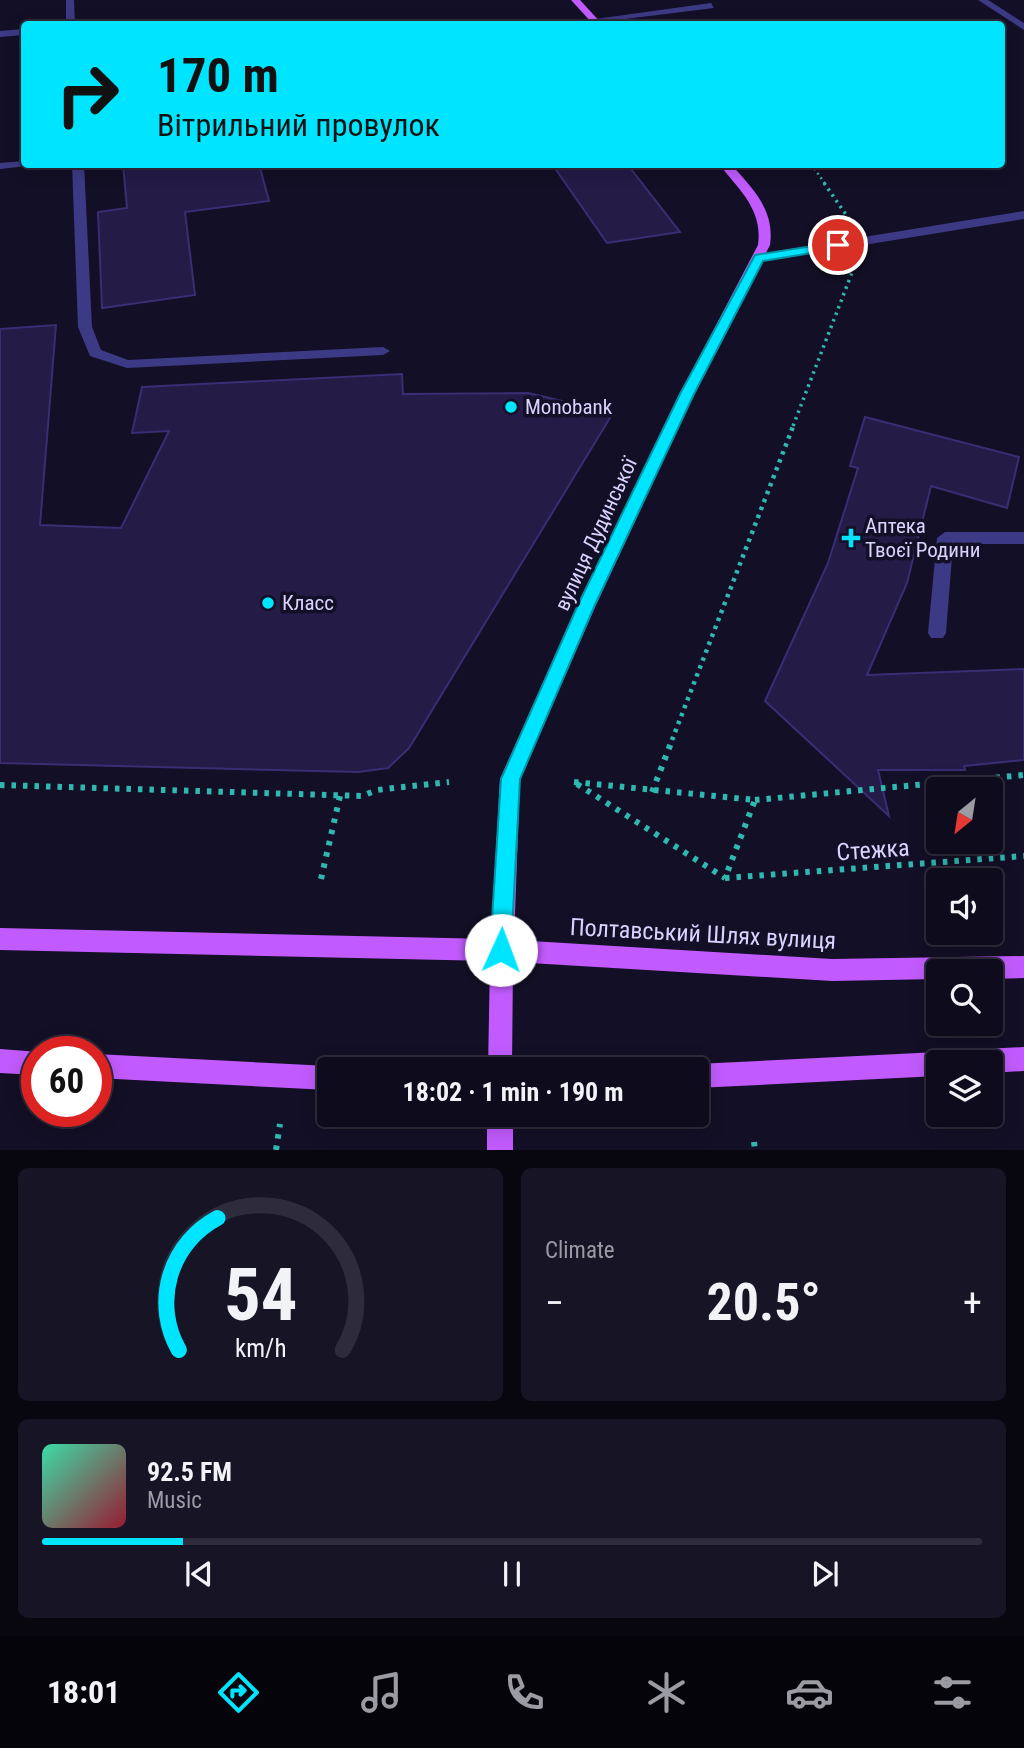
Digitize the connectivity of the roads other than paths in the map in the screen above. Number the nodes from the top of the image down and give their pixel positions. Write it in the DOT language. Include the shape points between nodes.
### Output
graph roads {
  1 [pos="70,0"];
  2 [pos="575,0"];
  3 [pos="982,0"];
  4 [pos="711,6"];
  5 [pos="71,21"];
  6 [pos="594,21"];
  7 [pos="602,21"];
  8 [pos="1024,27"];
  9 [pos="21,32"];
  10 [pos="0,34"];
  11 [pos="21,164"];
  12 [pos="0,166"];
  13 [pos="78,168"];
  14 [pos="727,168"];
  15 [pos="1024,215"];
  16 [pos="759,258"];
  17 [pos="383,351"];
  18 [pos="1024,538"];
  19 [pos="937,633"];
  20 [pos="0,939"];
  21 [pos="501,950"];
  22 [pos="1024,967"];
  23 [pos="500,1057"];
  24 [pos="1024,1059"];
  25 [pos="1003,1060"];
  26 [pos="0,1061"];
  27 [pos="21,1062"];
  28 [pos="926,1065"];
  29 [pos="112,1067"];
  30 [pos="709,1075"];
  31 [pos="317,1077"];
  32 [pos="500,1127"];
  33 [pos="500,1150"];
  1 -- 5 [label="street"];
  2 -- 6 [label="main road"];
  3 -- 8 [label="street"];
  4 -- 7 [label="street"];
  9 -- 10 [label="street"];
  11 -- 12 [label="street"];
  13 -- 17 [label="street" via="85,327 95,354 127,364"];
  14 -- 16 [label="main road, вулиця Дудинської" via="761,210 767,233"];
  15 -- 16 [label="street"];
  16 -- 21 [label="main road, вулиця Дудинської" via="687,394 510,779"];
  18 -- 19 [label="street" via="945,538"];
  20 -- 21 [label="main road, Полтавський Шлях вулиця"];
  21 -- 22 [label="main road, Полтавський Шлях вулиця" via="832,970"];
  21 -- 23 [label="main road, вулиця Дудинської"];
  24 -- 25 [label="main road"];
  26 -- 27 [label="main road"];
  28 -- 30 [label="main road"];
  29 -- 31 [label="main road"];
  32 -- 33 [label="main road"];
}
